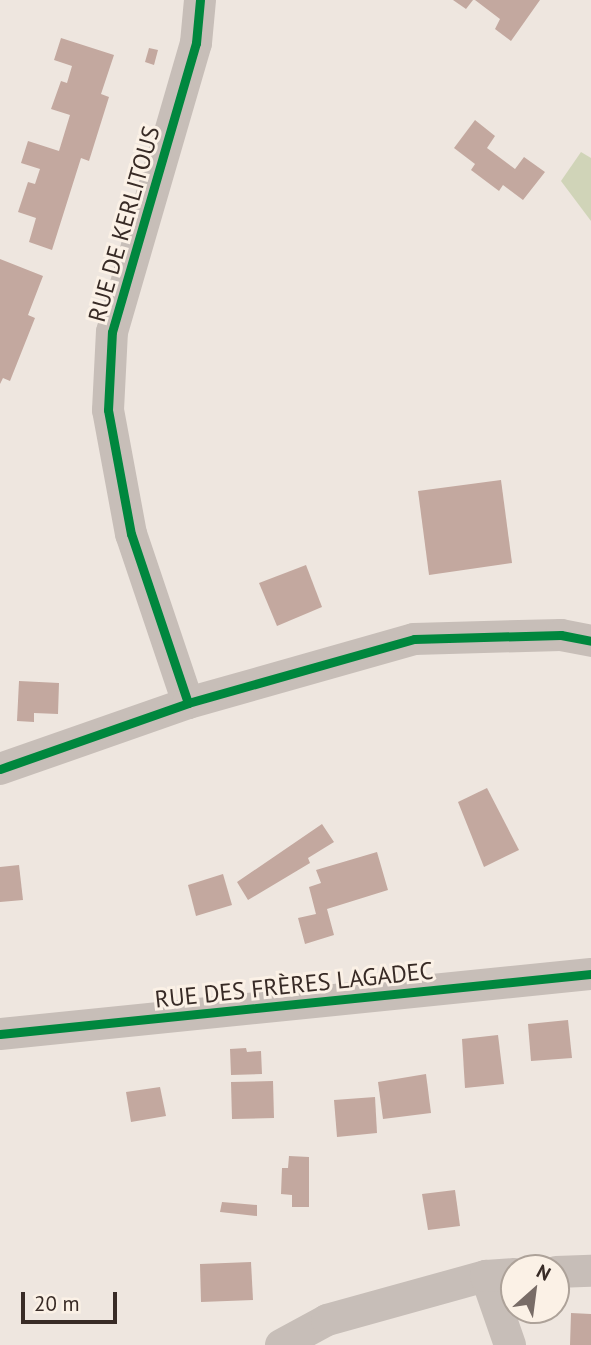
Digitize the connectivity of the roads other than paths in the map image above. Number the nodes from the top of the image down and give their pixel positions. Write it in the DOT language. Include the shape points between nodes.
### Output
graph roads {
  1 [pos="200,0"];
  2 [pos="591,642"];
  3 [pos="188,703"];
  4 [pos="0,769"];
  5 [pos="591,974"];
  6 [pos="0,1034"];
  7 [pos="591,1271"];
  8 [pos="570,1272"];
  9 [pos="500,1275"];
  10 [pos="507,1324"];
  11 [pos="281,1345"];
  12 [pos="510,1345"];
  1 -- 3 [label="street, RUE DE KERLITOUS" via="196,43 112,332 108,410 131,534"];
  2 -- 3 [label="street" via="561,635 414,639"];
  3 -- 4 [label="street"];
  5 -- 6 [label="street, RUE DES FRÈRES LAGADEC"];
  7 -- 8 [label="street"];
  9 -- 11 [label="street" via="327,1320"];
  10 -- 12 [label="street"];
}
